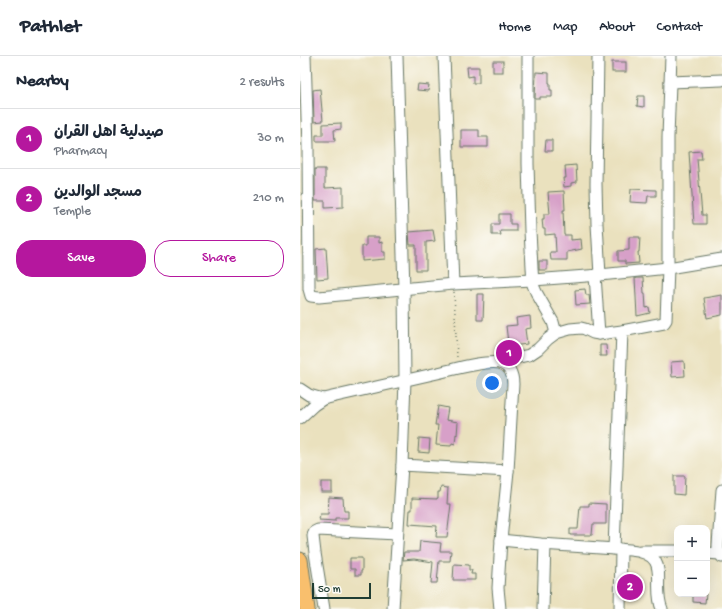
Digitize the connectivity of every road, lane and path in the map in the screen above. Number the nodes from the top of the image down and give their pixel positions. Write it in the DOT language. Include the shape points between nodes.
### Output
graph roads {
  1 [pos="305,56"];
  2 [pos="398,56"];
  3 [pos="444,56"];
  4 [pos="528,56"];
  5 [pos="598,56"];
  6 [pos="671,56"];
  7 [pos="722,80"];
  8 [pos="670,82"];
  9 [pos="722,259"];
  10 [pos="668,268"];
  11 [pos="598,275"];
  12 [pos="533,280"];
  13 [pos="453,284"];
  14 [pos="404,289"];
  15 [pos="622,331"];
  16 [pos="556,333"];
  17 [pos="599,334"];
  18 [pos="497,362"];
  19 [pos="457,368"];
  20 [pos="406,380"];
  21 [pos="300,389"];
  22 [pos="323,399"];
  23 [pos="300,418"];
  24 [pos="402,465"];
  25 [pos="508,471"];
  26 [pos="722,490"];
  27 [pos="397,534"];
  28 [pos="501,540"];
  29 [pos="545,544"];
  30 [pos="617,549"];
  31 [pos="641,551"];
  32 [pos="674,551"];
  33 [pos="710,553"];
  34 [pos="721,555"];
  35 [pos="300,560"];
  36 [pos="307,609"];
  37 [pos="324,609"];
  38 [pos="394,609"];
  39 [pos="500,609"];
  40 [pos="543,609"];
  41 [pos="620,609"];
  42 [pos="662,609"];
  1 -- 14 [label="street" via="311,296"];
  2 -- 14 [label="street"];
  3 -- 13 [label="street"];
  4 -- 12 [label="street" via="528,156"];
  5 -- 11 [label="street"];
  6 -- 8 [label="street"];
  7 -- 8 [label="street"];
  8 -- 10 [label="street"];
  9 -- 10 [label="street"];
  10 -- 11 [label="street"];
  10 -- 15 [label="street" via="664,323"];
  11 -- 12 [label="street"];
  11 -- 17 [label="street"];
  12 -- 13 [label="street"];
  12 -- 16 [label="street" via="534,289 553,322"];
  13 -- 14 [label="street"];
  13 -- 19 [label="path"];
  14 -- 20 [label="street"];
  15 -- 17 [label="street"];
  15 -- 30 [label="street"];
  16 -- 17 [label="street" via="577,328"];
  16 -- 18 [label="street" via="534,353"];
  18 -- 19 [label="street"];
  18 -- 25 [label="street" via="506,366 513,380"];
  19 -- 20 [label="street"];
  20 -- 22 [label="street"];
  20 -- 24 [label="street"];
  21 -- 22 [label="street"];
  22 -- 23 [label="street"];
  24 -- 25 [label="street"];
  24 -- 27 [label="street"];
  25 -- 28 [label="street"];
  26 -- 34 [label="street" via="718,545"];
  27 -- 37 [label="street" via="318,530 314,532"];
  27 -- 38 [label="street"];
  28 -- 29 [label="street"];
  28 -- 39 [label="street" via="498,588"];
  29 -- 30 [label="street"];
  29 -- 40 [label="street"];
  30 -- 31 [label="street"];
  30 -- 41 [label="street"];
  31 -- 32 [label="street"];
  31 -- 42 [label="street" via="652,557 658,566"];
  33 -- 34 [label="street"];
  35 -- 36 [label="highway"];
}
